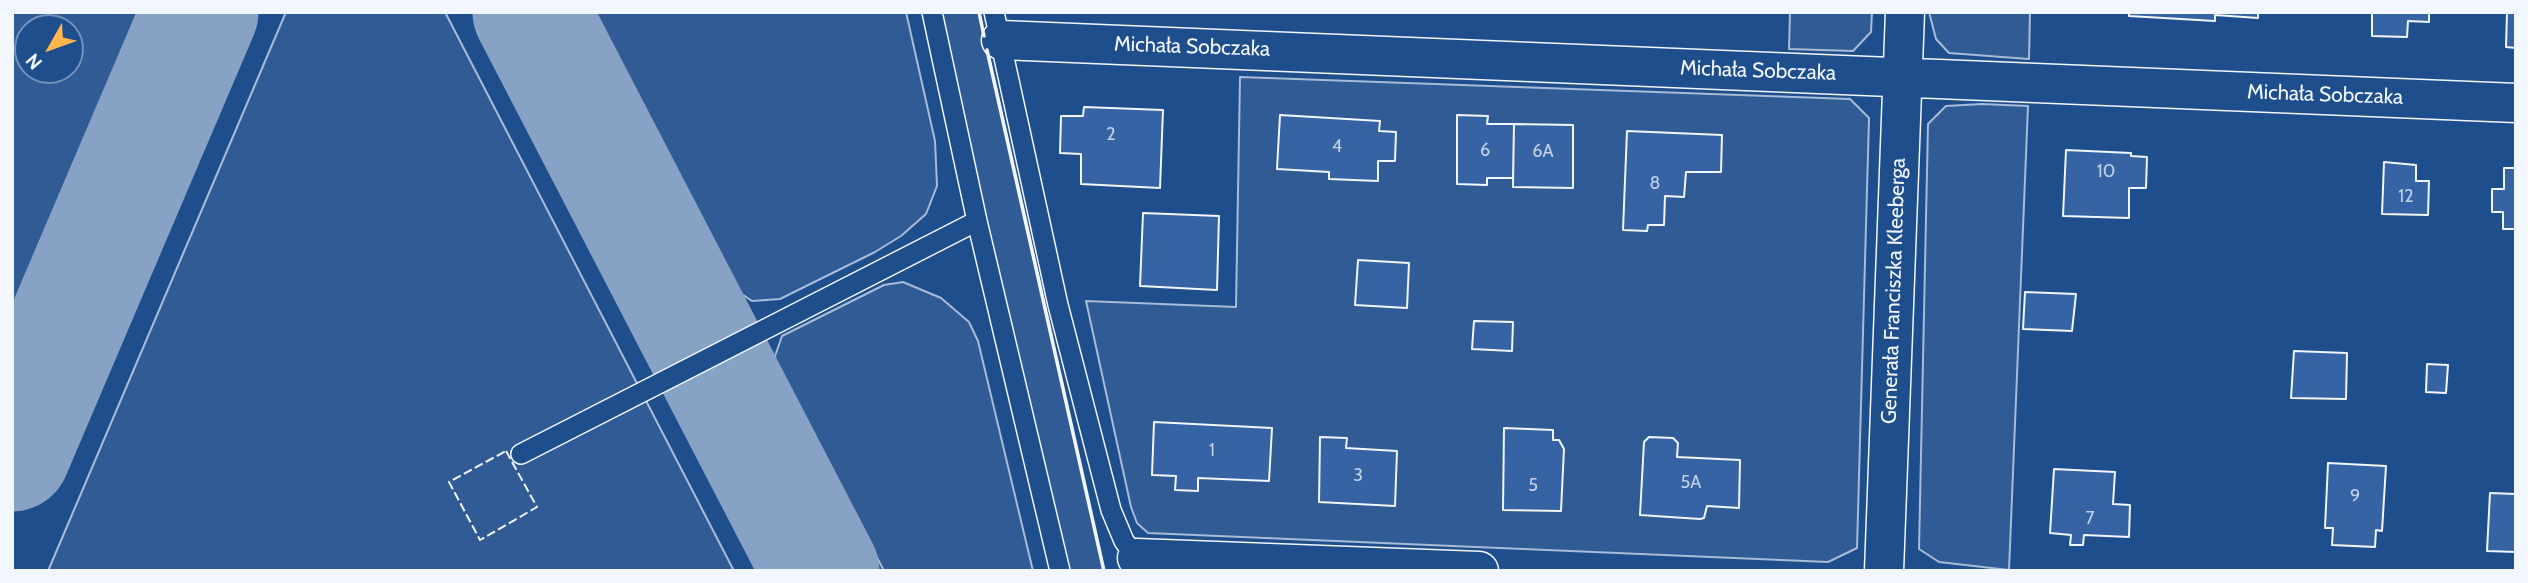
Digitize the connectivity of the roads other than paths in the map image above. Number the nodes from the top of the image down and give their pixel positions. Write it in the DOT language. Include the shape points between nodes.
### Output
graph roads {
  1 [pos="932,12"];
  2 [pos="1905,12"];
  3 [pos="998,26"];
  4 [pos="1901,78"];
  5 [pos="2516,103"];
  6 [pos="977,221"];
  7 [pos="521,454"];
  8 [pos="1136,558"];
  9 [pos="1060,571"];
  10 [pos="1479,571"];
  11 [pos="1884,571"];
  1 -- 6 [label="lane"];
  2 -- 4 [label="street, Generała Franciszka Kleeberga"];
  3 -- 4 [label="street, Michała Sobczaka"];
  3 -- 8 [label="lane" via="1058,305 1111,510"];
  4 -- 5 [label="street, Michała Sobczaka"];
  4 -- 11 [label="street, Generała Franciszka Kleeberga"];
  6 -- 7 [label="lane"];
  6 -- 9 [label="lane"];
  8 -- 10 [label="street"];
}
